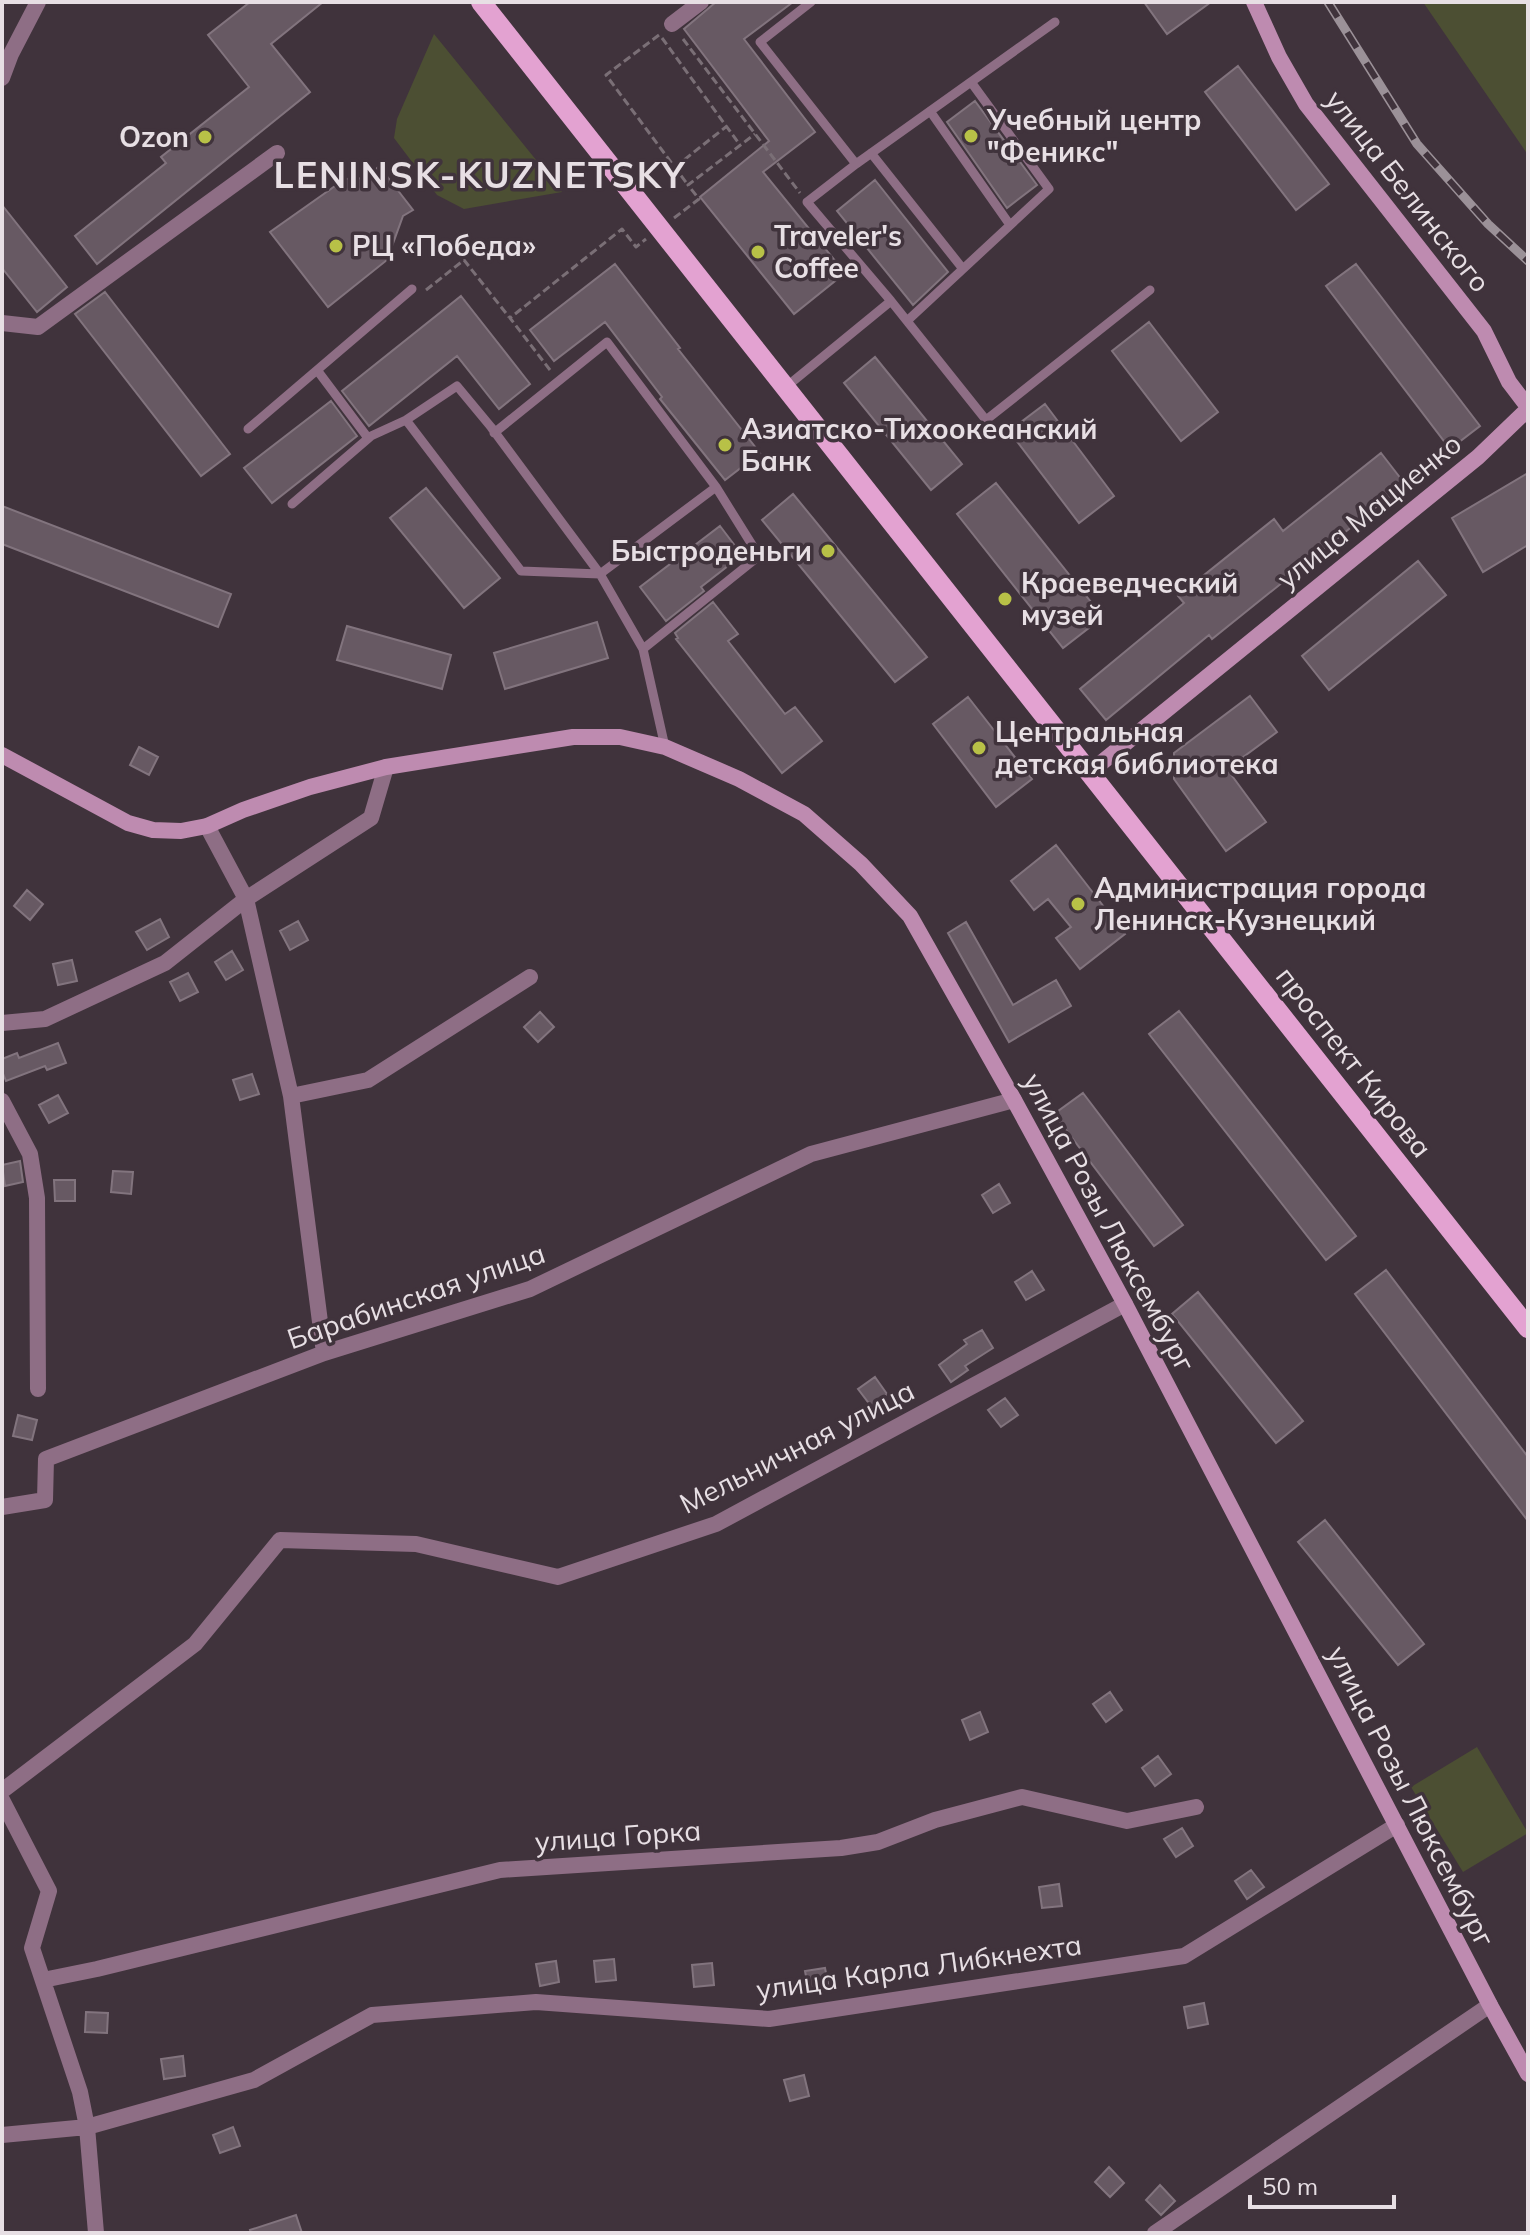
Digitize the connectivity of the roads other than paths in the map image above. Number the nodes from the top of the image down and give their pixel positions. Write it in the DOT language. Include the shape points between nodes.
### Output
graph roads {
  1 [pos="38,2"];
  2 [pos="481,2"];
  3 [pos="701,2"];
  4 [pos="811,2"];
  5 [pos="1254,2"];
  6 [pos="1055,22"];
  7 [pos="666,29"];
  8 [pos="6,52"];
  9 [pos="2,78"];
  10 [pos="971,82"];
  11 [pos="930,111"];
  12 [pos="277,153"];
  13 [pos="871,153"];
  14 [pos="856,164"];
  15 [pos="1010,225"];
  16 [pos="963,269"];
  17 [pos="412,289"];
  18 [pos="1150,290"];
  19 [pos="891,301"];
  20 [pos="907,321"];
  21 [pos="2,323"];
  22 [pos="317,370"];
  23 [pos="786,387"];
  24 [pos="1528,408"];
  25 [pos="406,420"];
  26 [pos="248,429"];
  27 [pos="494,433"];
  28 [pos="368,438"];
  29 [pos="716,487"];
  30 [pos="292,504"];
  31 [pos="600,574"];
  32 [pos="643,649"];
  33 [pos="665,747"];
  34 [pos="2,755"];
  35 [pos="386,767"];
  36 [pos="1090,772"];
  37 [pos="207,826"];
  38 [pos="246,899"];
  39 [pos="530,977"];
  40 [pos="2,1023"];
  41 [pos="291,1096"];
  42 [pos="1014,1100"];
  43 [pos="2,1101"];
  44 [pos="1125,1304"];
  45 [pos="1528,1328"];
  46 [pos="324,1353"];
  47 [pos="38,1389"];
  48 [pos="2,1507"];
  49 [pos="2,1791"];
  50 [pos="2,1800"];
  51 [pos="1196,1807"];
  52 [pos="1397,1825"];
  53 [pos="43,1980"];
  54 [pos="1490,2005"];
  55 [pos="1528,2074"];
  56 [pos="87,2127"];
  57 [pos="2,2135"];
  58 [pos="96,2233"];
  59 [pos="1155,2233"];
  1 -- 8 [label="street"];
  2 -- 23 [label="main road, проспект Кирова"];
  3 -- 7 [label="street"];
  4 -- 14 [label="lane" via="760,42"];
  5 -- 24 [label="street, улица Белинского" via="1306,104 1484,331"];
  6 -- 10 [label="lane"];
  8 -- 9 [label="street"];
  10 -- 11 [label="lane"];
  10 -- 15 [label="lane" via="1049,189"];
  11 -- 13 [label="lane"];
  11 -- 15 [label="lane"];
  12 -- 21 [label="street" via="38,327"];
  13 -- 14 [label="lane"];
  13 -- 16 [label="lane"];
  14 -- 19 [label="lane" via="807,202"];
  15 -- 16 [label="lane"];
  16 -- 20 [label="lane"];
  17 -- 22 [label="lane"];
  18 -- 20 [label="lane" via="986,420"];
  19 -- 20 [label="lane"];
  19 -- 23 [label="lane"];
  22 -- 26 [label="lane"];
  22 -- 28 [label="lane"];
  23 -- 36 [label="main road, проспект Кирова"];
  24 -- 36 [label="street, улица Мациенко" via="1478,457"];
  25 -- 27 [label="lane" via="457,386"];
  25 -- 28 [label="lane"];
  25 -- 31 [label="lane" via="521,571"];
  27 -- 29 [label="lane" via="607,342"];
  27 -- 31 [label="lane"];
  28 -- 30 [label="lane"];
  29 -- 31 [label="lane"];
  29 -- 32 [label="lane" via="759,556"];
  31 -- 32 [label="lane"];
  32 -- 33 [label="lane"];
  33 -- 35 [label="street, улица Розы Люксембург" via="620,737 573,737"];
  33 -- 42 [label="street, улица Розы Люксембург" via="804,814 861,864 910,916"];
  34 -- 37 [label="street, улица Розы Люксембург" via="128,823 153,830"];
  35 -- 37 [label="street, улица Розы Люксембург" via="310,787"];
  35 -- 38 [label="street" via="371,818"];
  36 -- 45 [label="main road, проспект Кирова"];
  37 -- 38 [label="street"];
  38 -- 40 [label="street" via="165,963 45,1019"];
  38 -- 41 [label="street"];
  39 -- 41 [label="street" via="368,1080"];
  41 -- 46 [label="street"];
  42 -- 44 [label="street, улица Розы Люксембург"];
  42 -- 46 [label="street, Барабинская улица" via="811,1154 530,1289"];
  43 -- 47 [label="street" via="30,1154 37,1198"];
  44 -- 49 [label="street, Мельничная улица" via="716,1524 558,1577 416,1544 280,1540 195,1644"];
  44 -- 52 [label="street, улица Розы Люксембург"];
  46 -- 48 [label="street, Барабинская улица" via="46,1459 45,1500"];
  50 -- 53 [label="street" via="49,1891 32,1948"];
  51 -- 53 [label="street, улица Горка" via="1127,1821 1022,1797 878,1842 841,1848 500,1870"];
  52 -- 54 [label="street, улица Розы Люксембург"];
  52 -- 56 [label="street, улица Карла Либкнехта" via="1184,1956 769,2019 536,2002 372,2015 254,2080"];
  53 -- 56 [label="street"];
  54 -- 55 [label="street, улица Розы Люксембург"];
  54 -- 59 [label="street"];
  56 -- 57 [label="street, улица Карла Либкнехта"];
  56 -- 58 [label="street"];
}
